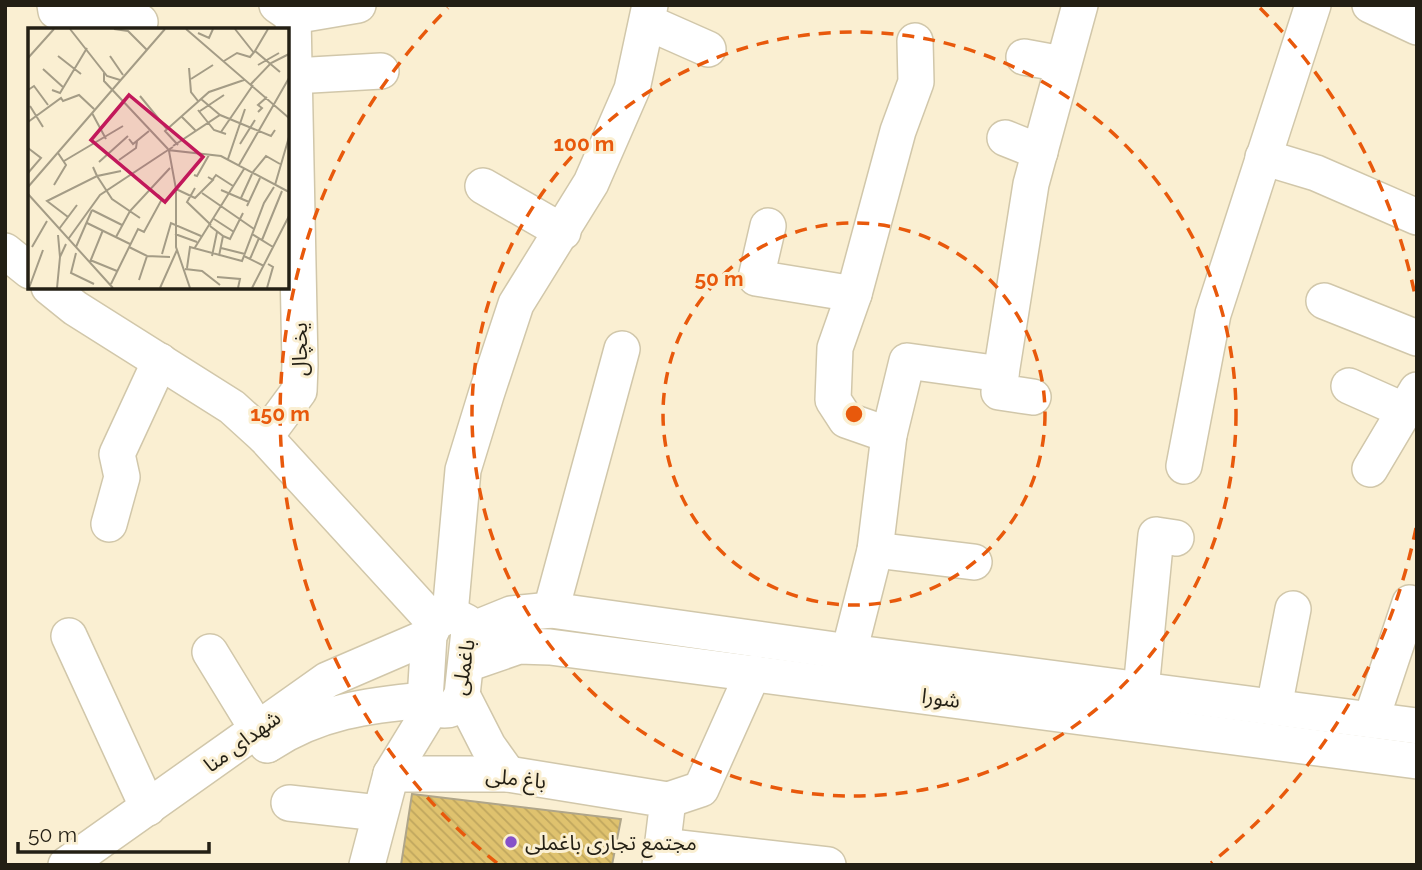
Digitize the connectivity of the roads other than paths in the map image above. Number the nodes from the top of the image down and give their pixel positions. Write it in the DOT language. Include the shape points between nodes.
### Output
graph roads {
  1 [pos="55,5"];
  2 [pos="358,5"];
  3 [pos="1080,5"];
  4 [pos="1312,5"];
  5 [pos="1370,5"];
  6 [pos="285,11"];
  7 [pos="649,13"];
  8 [pos="140,22"];
  9 [pos="1417,27"];
  10 [pos="289,40"];
  11 [pos="915,41"];
  12 [pos="708,49"];
  13 [pos="1024,57"];
  14 [pos="1062,64"];
  15 [pos="380,71"];
  16 [pos="294,76"];
  17 [pos="1005,138"];
  18 [pos="1040,152"];
  19 [pos="1263,157"];
  20 [pos="292,175"];
  21 [pos="483,186"];
  22 [pos="1417,217"];
  23 [pos="768,226"];
  24 [pos="563,232"];
  25 [pos="5,251"];
  26 [pos="28,269"];
  27 [pos="854,293"];
  28 [pos="68,294"];
  29 [pos="1324,301"];
  30 [pos="1417,338"];
  31 [pos="622,349"];
  32 [pos="160,361"];
  33 [pos="1000,374"];
  34 [pos="1349,386"];
  35 [pos="1033,397"];
  36 [pos="1410,400"];
  37 [pos="889,435"];
  38 [pos="265,437"];
  39 [pos="1184,466"];
  40 [pos="1370,468"];
  41 [pos="109,524"];
  42 [pos="1176,538"];
  43 [pos="875,550"];
  44 [pos="974,562"];
  45 [pos="1410,604"];
  46 [pos="1293,609"];
  47 [pos="551,610"];
  48 [pos="69,636"];
  49 [pos="210,652"];
  50 [pos="849,652"];
  51 [pos="446,659"];
  52 [pos="753,673"];
  53 [pos="1141,690"];
  54 [pos="1273,707"];
  55 [pos="1371,720"];
  56 [pos="1417,726"];
  57 [pos="262,738"];
  58 [pos="1417,761"];
  59 [pos="391,774"];
  60 [pos="508,774"];
  61 [pos="668,800"];
  62 [pos="289,803"];
  63 [pos="148,808"];
  64 [pos="379,813"];
  65 [pos="661,855"];
  66 [pos="66,865"];
  67 [pos="107,865"];
  68 [pos="366,865"];
  69 [pos="828,865"];
  1 -- 8 [label="street" via="56,12"];
  2 -- 6 [label="street"];
  3 -- 14 [label="street"];
  4 -- 19 [label="street"];
  5 -- 9 [label="street"];
  7 -- 12 [label="street"];
  7 -- 24 [label="street" via="632,89 591,183"];
  10 -- 16 [label="street, یخچال"];
  11 -- 27 [label="street" via="916,82"];
  13 -- 14 [label="street"];
  14 -- 18 [label="street"];
  15 -- 16 [label="street"];
  16 -- 20 [label="street, یخچال"];
  17 -- 18 [label="street"];
  18 -- 33 [label="street"];
  19 -- 22 [label="street" via="1315,173"];
  19 -- 39 [label="street" via="1213,314"];
  20 -- 38 [label="street, یخچال" via="299,391"];
  21 -- 24 [label="street"];
  23 -- 27 [label="street" via="756,278"];
  24 -- 51 [label="street" via="516,304 463,470"];
  25 -- 26 [label="street"];
  27 -- 37 [label="street" via="835,348 833,400 846,420"];
  28 -- 32 [label="street"];
  29 -- 30 [label="street"];
  31 -- 47 [label="street"];
  32 -- 38 [label="street" via="232,407"];
  32 -- 41 [label="street" via="117,454 122,477"];
  33 -- 35 [label="street" via="999,392"];
  33 -- 37 [label="street" via="906,361"];
  34 -- 36 [label="street"];
  36 -- 40 [label="street"];
  37 -- 43 [label="street"];
  38 -- 51 [label="street"];
  42 -- 53 [label="street" via="1156,535"];
  43 -- 44 [label="street"];
  43 -- 50 [label="street"];
  45 -- 55 [label="street"];
  46 -- 54 [label="street"];
  47 -- 50 [label="street, شورا"];
  47 -- 51 [label="street, شورا" via="511,614"];
  48 -- 63 [label="street"];
  49 -- 57 [label="street"];
  50 -- 53 [label="street, شورا"];
  51 -- 52 [label="street, شورا" via="519,646"];
  51 -- 57 [label="street, شهدای منا" via="372,705"];
  51 -- 57 [label="street, شهدای منا" via="327,680"];
  51 -- 59 [label="street"];
  51 -- 60 [label="street" via="488,746"];
  52 -- 58 [label="street, شورا"];
  52 -- 61 [label="street" via="701,789"];
  53 -- 54 [label="street, شورا"];
  54 -- 55 [label="street, شورا"];
  55 -- 56 [label="street, شورا"];
  57 -- 63 [label="street, شهدای منا"];
  57 -- 67 [label="street, شهدای منا"];
  59 -- 60 [label="street, باغ ملی"];
  59 -- 64 [label="street"];
  60 -- 61 [label="street, باغ ملی"];
  61 -- 65 [label="street"];
  62 -- 64 [label="street"];
  63 -- 66 [label="street, شهدای منا"];
  64 -- 68 [label="street"];
  65 -- 69 [label="street"];
}
